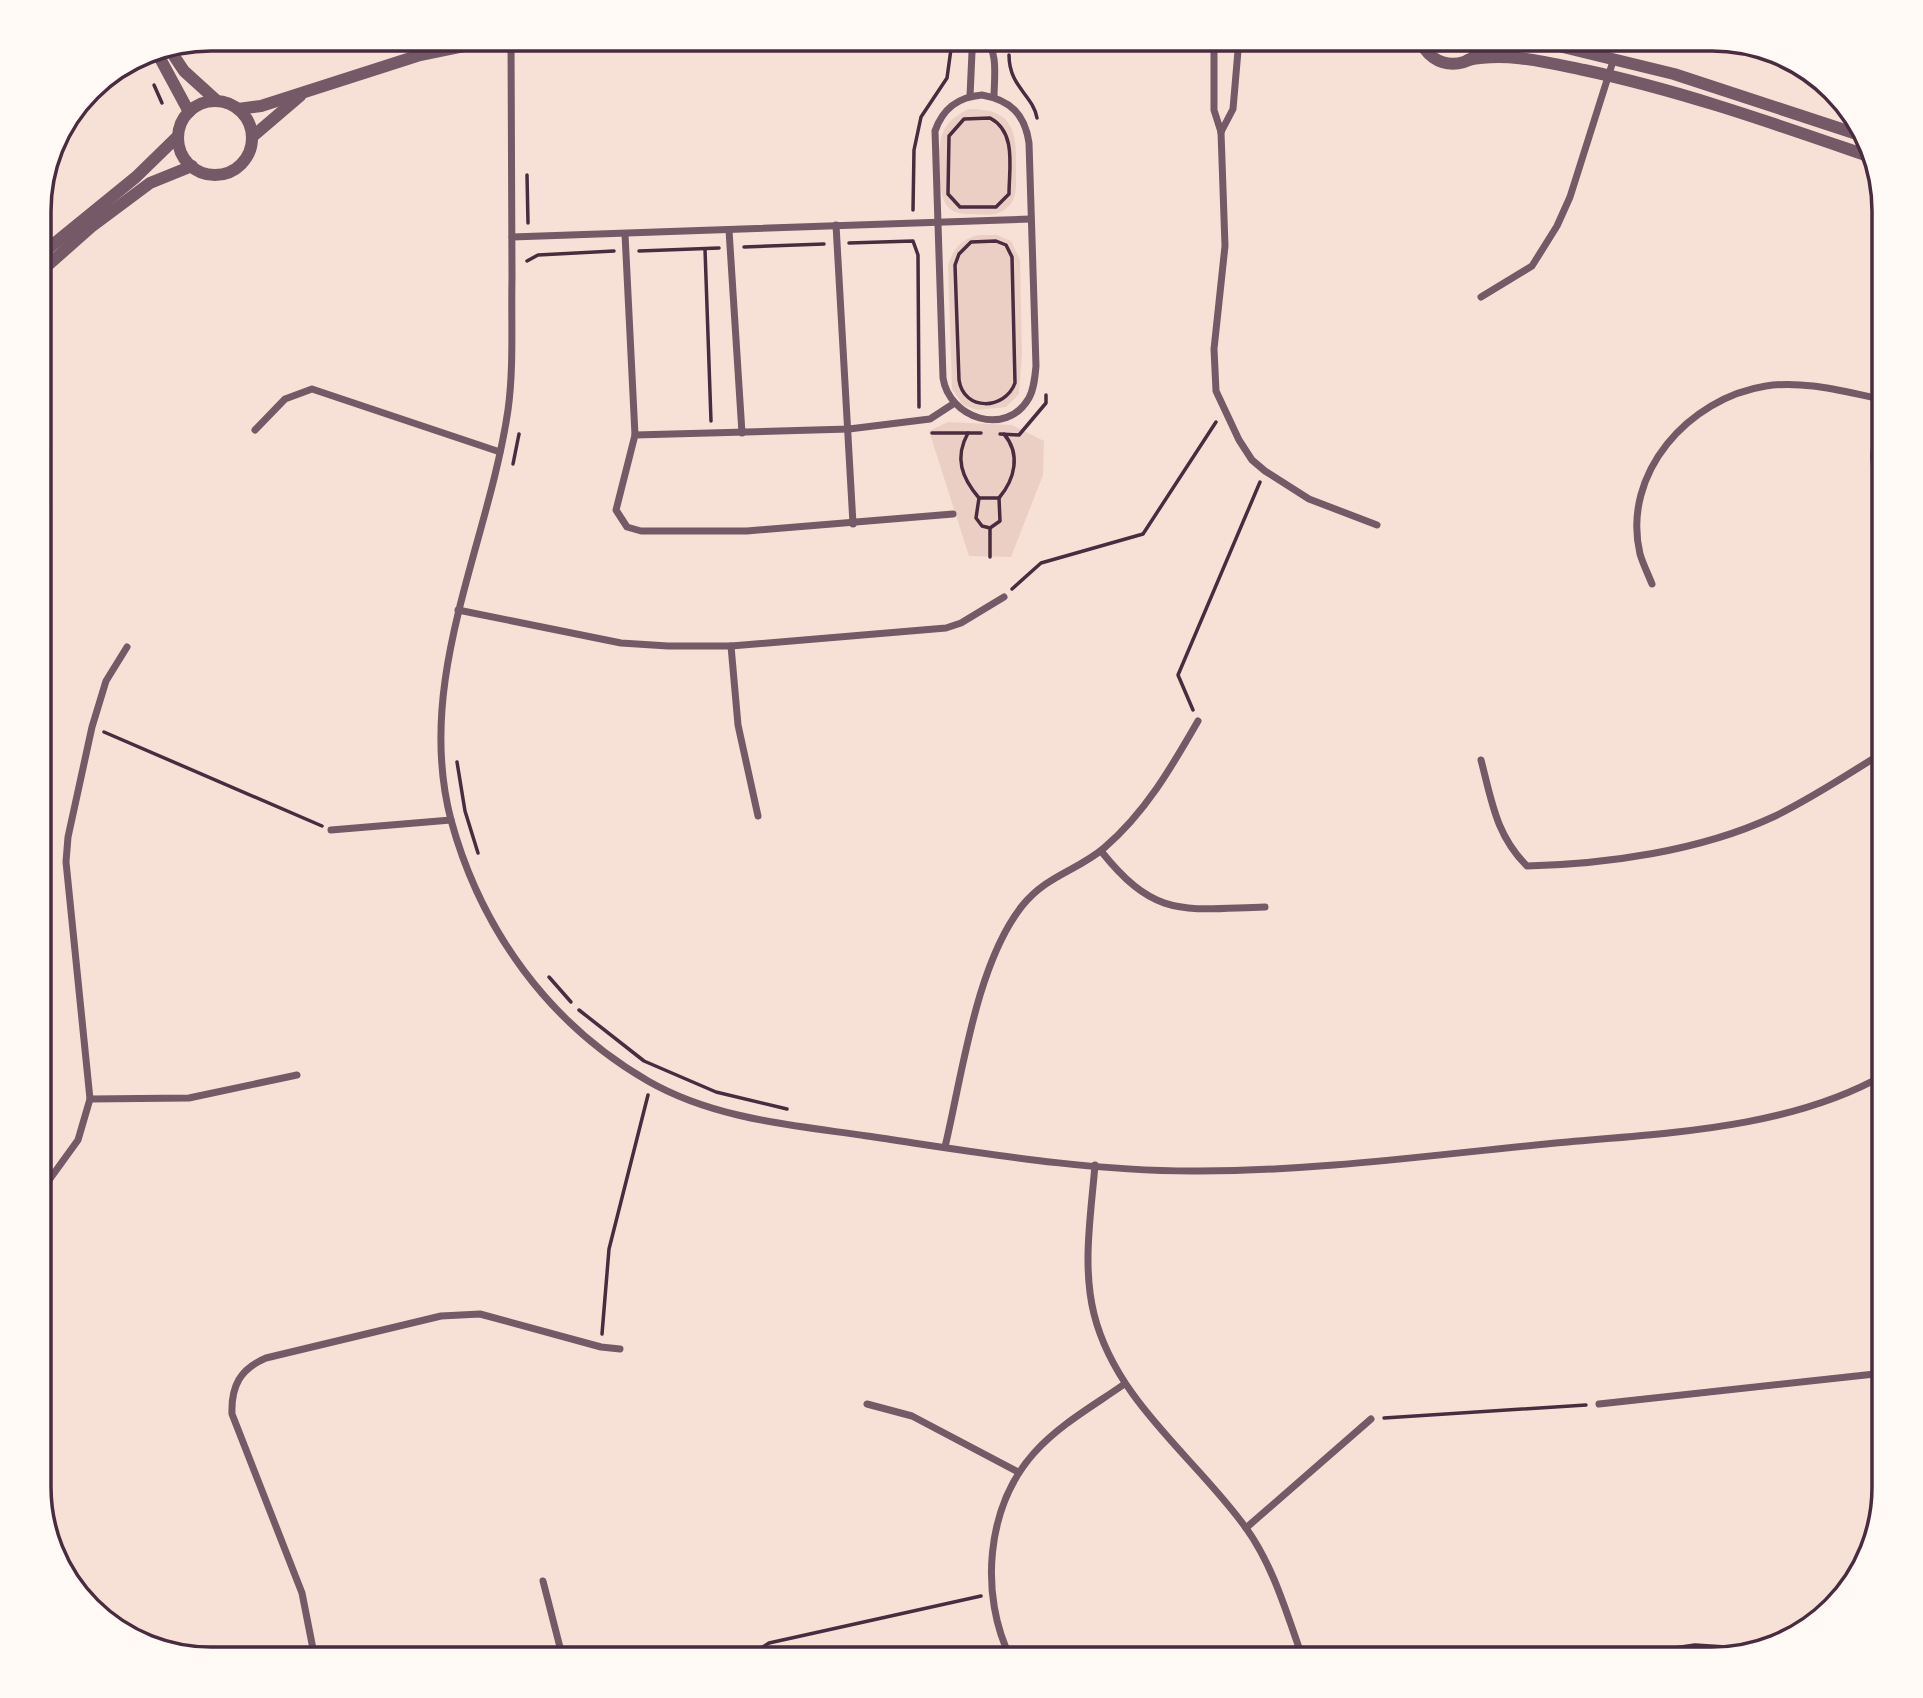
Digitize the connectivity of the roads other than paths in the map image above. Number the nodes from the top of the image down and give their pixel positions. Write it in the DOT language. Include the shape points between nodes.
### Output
graph roads {
  1 [pos="438,51"];
  2 [pos="510,51"];
  3 [pos="973,51"];
  4 [pos="993,51"];
  5 [pos="1214,51"];
  6 [pos="1237,51"];
  7 [pos="1427,51"];
  8 [pos="1479,51"];
  9 [pos="1585,51"];
  10 [pos="173,55"];
  11 [pos="1614,58"];
  12 [pos="160,59"];
  13 [pos="1468,60"];
  14 [pos="1608,75"];
  15 [pos="312,88"];
  16 [pos="970,96"];
  17 [pos="994,97"];
  18 [pos="217,101"];
  19 [pos="239,108"];
  20 [pos="189,112"];
  21 [pos="1221,132"];
  22 [pos="1852,132"];
  23 [pos="178,136"];
  24 [pos="253,137"];
  25 [pos="1862,154"];
  26 [pos="192,166"];
  27 [pos="1031,219"];
  28 [pos="936,222"];
  29 [pos="836,225"];
  30 [pos="729,230"];
  31 [pos="625,234"];
  32 [pos="512,237"];
  33 [pos="51,246"];
  34 [pos="51,262"];
  35 [pos="1481,298"];
  36 [pos="1872,397"];
  37 [pos="953,404"];
  38 [pos="849,429"];
  39 [pos="255,430"];
  40 [pos="742,433"];
  41 [pos="635,435"];
  42 [pos="500,452"];
  43 [pos="953,513"];
  44 [pos="853,524"];
  45 [pos="1377,525"];
  46 [pos="1652,584"];
  47 [pos="1004,597"];
  48 [pos="458,610"];
  49 [pos="731,646"];
  50 [pos="127,647"];
  51 [pos="1198,721"];
  52 [pos="1872,759"];
  53 [pos="1481,760"];
  54 [pos="758,816"];
  55 [pos="451,820"];
  56 [pos="331,830"];
  57 [pos="1101,851"];
  58 [pos="1265,907"];
  59 [pos="298,1075"];
  60 [pos="1872,1080"];
  61 [pos="90,1099"];
  62 [pos="945,1147"];
  63 [pos="1095,1165"];
  64 [pos="51,1177"];
  65 [pos="620,1349"];
  66 [pos="1872,1374"];
  67 [pos="1123,1385"];
  68 [pos="867,1404"];
  69 [pos="1599,1404"];
  70 [pos="1371,1419"];
  71 [pos="1018,1472"];
  72 [pos="1246,1528"];
  73 [pos="543,1581"];
  74 [pos="313,1647"];
  75 [pos="560,1647"];
  76 [pos="1006,1647"];
  77 [pos="1298,1647"];
  1 -- 15 [label="street"];
  2 -- 32 [label="street"];
  3 -- 16 [label="street"];
  4 -- 17 [label="street"];
  5 -- 21 [label="street" via="1214,110"];
  6 -- 21 [label="street" via="1233,109"];
  7 -- 13 [label="street" via="1441,62"];
  8 -- 13 [label="street"];
  9 -- 11 [label="street"];
  10 -- 18 [label="street"];
  11 -- 14 [label="street"];
  11 -- 22 [label="street"];
  12 -- 20 [label="street"];
  13 -- 14 [label="street" via="1527,58"];
  14 -- 25 [label="street" via="1741,112"];
  14 -- 35 [label="street" via="1557,226 1532,266"];
  15 -- 19 [label="street" via="261,106"];
  15 -- 24 [label="street"];
  16 -- 17 [label="street"];
  16 -- 28 [label="street" via="947,108 935,131"];
  17 -- 27 [label="street" via="1016,109 1026,125"];
  18 -- 19 [label="street"];
  18 -- 20 [label="street" via="202,103"];
  19 -- 24 [label="street"];
  20 -- 23 [label="street"];
  21 -- 45 [label="street" via="1224,246 1216,391 1245,450 1265,471 1309,499"];
  23 -- 26 [label="street" via="181,153"];
  23 -- 33 [label="street"];
  24 -- 26 [label="street" via="247,157 232,171 211,174"];
  26 -- 34 [label="street" via="150,183"];
  27 -- 28 [label="street"];
  27 -- 37 [label="street" via="1036,366 1030,397 1017,411 1000,419 969,416"];
  28 -- 29 [label="street"];
  28 -- 37 [label="street" via="943,378"];
  29 -- 30 [label="street"];
  29 -- 38 [label="street"];
  30 -- 31 [label="street"];
  30 -- 40 [label="street"];
  31 -- 32 [label="street"];
  31 -- 41 [label="street"];
  32 -- 42 [label="street" via="511,379"];
  36 -- 46 [label="street" via="1801,384 1768,386 1710,405 1682,427 1656,459 1642,486 1640,554"];
  37 -- 38 [label="street" via="918,422"];
  38 -- 40 [label="street"];
  38 -- 44 [label="street"];
  39 -- 42 [label="street" via="285,399 312,389"];
  40 -- 41 [label="street"];
  41 -- 44 [label="street" via="616,503 621,522 634,530 747,531"];
  42 -- 48 [label="street"];
  43 -- 44 [label="street"];
  47 -- 49 [label="street" via="946,628"];
  48 -- 49 [label="street" via="621,643"];
  48 -- 55 [label="street" via="441,717 441,765"];
  49 -- 54 [label="street" via="738,725"];
  50 -- 61 [label="street" via="106,681 68,837 66,862"];
  51 -- 57 [label="street" via="1147,804"];
  52 -- 53 [label="street" via="1772,817 1676,849 1580,865 1527,866 1508,848"];
  55 -- 56 [label="street"];
  55 -- 62 [label="street" via="498,936 564,1019 603,1052 651,1083 720,1111"];
  57 -- 58 [label="street" via="1130,884 1153,900 1171,906"];
  57 -- 62 [label="street" via="1049,881 1012,921 982,989"];
  59 -- 61 [label="street" via="189,1098"];
  60 -- 63 [label="street" via="1823,1102 1765,1118 1685,1129 1289,1168 1195,1172"];
  61 -- 64 [label="street" via="78,1140"];
  62 -- 63 [label="street"];
  63 -- 67 [label="street" via="1090,1289 1103,1341"];
  65 -- 74 [label="street" via="462,1314 266,1359 245,1370 233,1391 232,1414 303,1593"];
  66 -- 69 [label="street"];
  67 -- 71 [label="street" via="1054,1433"];
  67 -- 72 [label="street"];
  68 -- 71 [label="street" via="912,1416"];
  70 -- 72 [label="street"];
  71 -- 76 [label="street" via="999,1517 994,1547 992,1594"];
  72 -- 77 [label="street" via="1277,1586"];
  73 -- 75 [label="street"];
}
